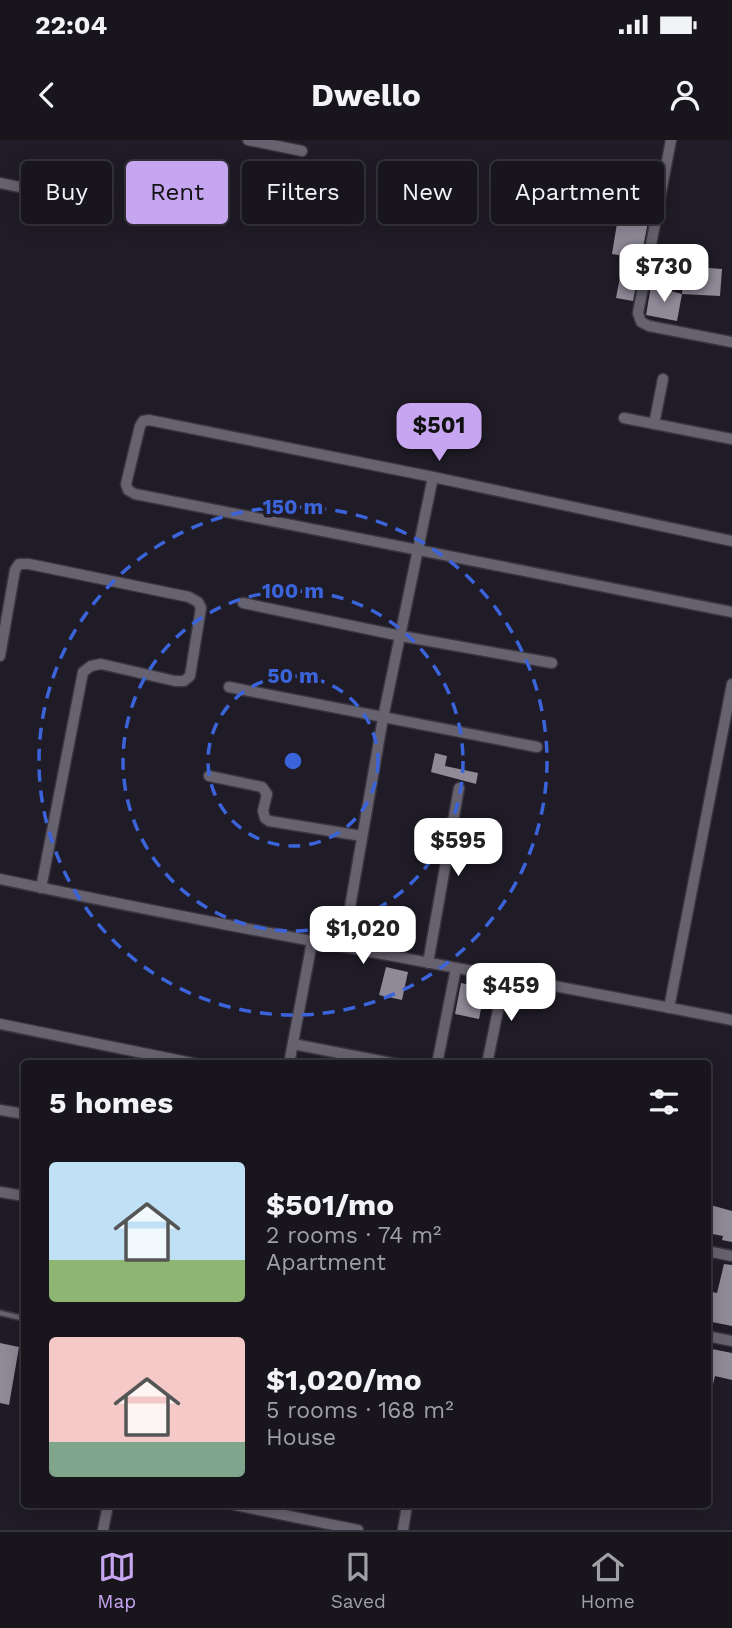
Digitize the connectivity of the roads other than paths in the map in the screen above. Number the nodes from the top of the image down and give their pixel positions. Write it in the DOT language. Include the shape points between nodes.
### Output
graph roads {
  1 [pos="248,140"];
  2 [pos="671,140"];
  3 [pos="302,151"];
  4 [pos="0,183"];
  5 [pos="21,187"];
  6 [pos="732,342"];
  7 [pos="663,379"];
  8 [pos="624,418"];
  9 [pos="654,424"];
  10 [pos="732,439"];
  11 [pos="433,477"];
  12 [pos="732,541"];
  13 [pos="416,551"];
  14 [pos="243,603"];
  15 [pos="732,612"];
  16 [pos="401,636"];
  17 [pos="0,656"];
  18 [pos="552,663"];
  19 [pos="732,684"];
  20 [pos="229,687"];
  21 [pos="383,718"];
  22 [pos="537,747"];
  23 [pos="209,776"];
  24 [pos="459,788"];
  25 [pos="362,836"];
  26 [pos="0,879"];
  27 [pos="41,888"];
  28 [pos="312,942"];
  29 [pos="343,947"];
  30 [pos="429,962"];
  31 [pos="456,968"];
  32 [pos="505,976"];
  33 [pos="669,1008"];
  34 [pos="732,1020"];
  35 [pos="0,1024"];
  36 [pos="293,1044"];
  37 [pos="177,1060"];
  38 [pos="290,1060"];
  39 [pos="375,1060"];
  40 [pos="438,1060"];
  41 [pos="488,1060"];
  42 [pos="0,1110"];
  43 [pos="21,1114"];
  44 [pos="0,1192"];
  45 [pos="21,1196"];
  46 [pos="711,1252"];
  47 [pos="732,1256"];
  48 [pos="0,1313"];
  49 [pos="21,1318"];
  50 [pos="711,1337"];
  51 [pos="732,1341"];
  52 [pos="107,1508"];
  53 [pos="251,1508"];
  54 [pos="407,1508"];
  55 [pos="103,1530"];
  56 [pos="358,1530"];
  57 [pos="403,1530"];
  1 -- 3 [label="street"];
  2 -- 6 [label="street" via="638,313 641,322 649,326"];
  4 -- 5 [label="street"];
  7 -- 9 [label="street"];
  8 -- 9 [label="street"];
  9 -- 10 [label="street"];
  11 -- 12 [label="street"];
  11 -- 13 [label="street"];
  11 -- 13 [label="street" via="149,420 140,426 126,484 135,494"];
  13 -- 15 [label="street"];
  13 -- 16 [label="street"];
  14 -- 16 [label="street"];
  16 -- 18 [label="street"];
  16 -- 21 [label="street"];
  17 -- 27 [label="street" via="19,564 189,597 201,608 190,676 184,681 101,664 83,672"];
  19 -- 33 [label="street"];
  20 -- 21 [label="street"];
  21 -- 22 [label="street"];
  21 -- 25 [label="street"];
  23 -- 25 [label="street" via="262,787 267,794 263,811 269,821"];
  24 -- 30 [label="street"];
  25 -- 29 [label="street"];
  26 -- 27 [label="street"];
  27 -- 28 [label="street"];
  28 -- 29 [label="street"];
  28 -- 36 [label="street"];
  29 -- 30 [label="street"];
  30 -- 31 [label="street"];
  31 -- 32 [label="street"];
  31 -- 40 [label="street"];
  32 -- 33 [label="street"];
  32 -- 41 [label="street"];
  33 -- 34 [label="street"];
  35 -- 37 [label="street"];
  36 -- 38 [label="street"];
  36 -- 39 [label="street"];
  42 -- 43 [label="street"];
  44 -- 45 [label="street"];
  46 -- 47 [label="street"];
  48 -- 49 [label="lane"];
  50 -- 51 [label="street"];
  52 -- 55 [label="street"];
  53 -- 56 [label="street"];
  54 -- 57 [label="street"];
}
